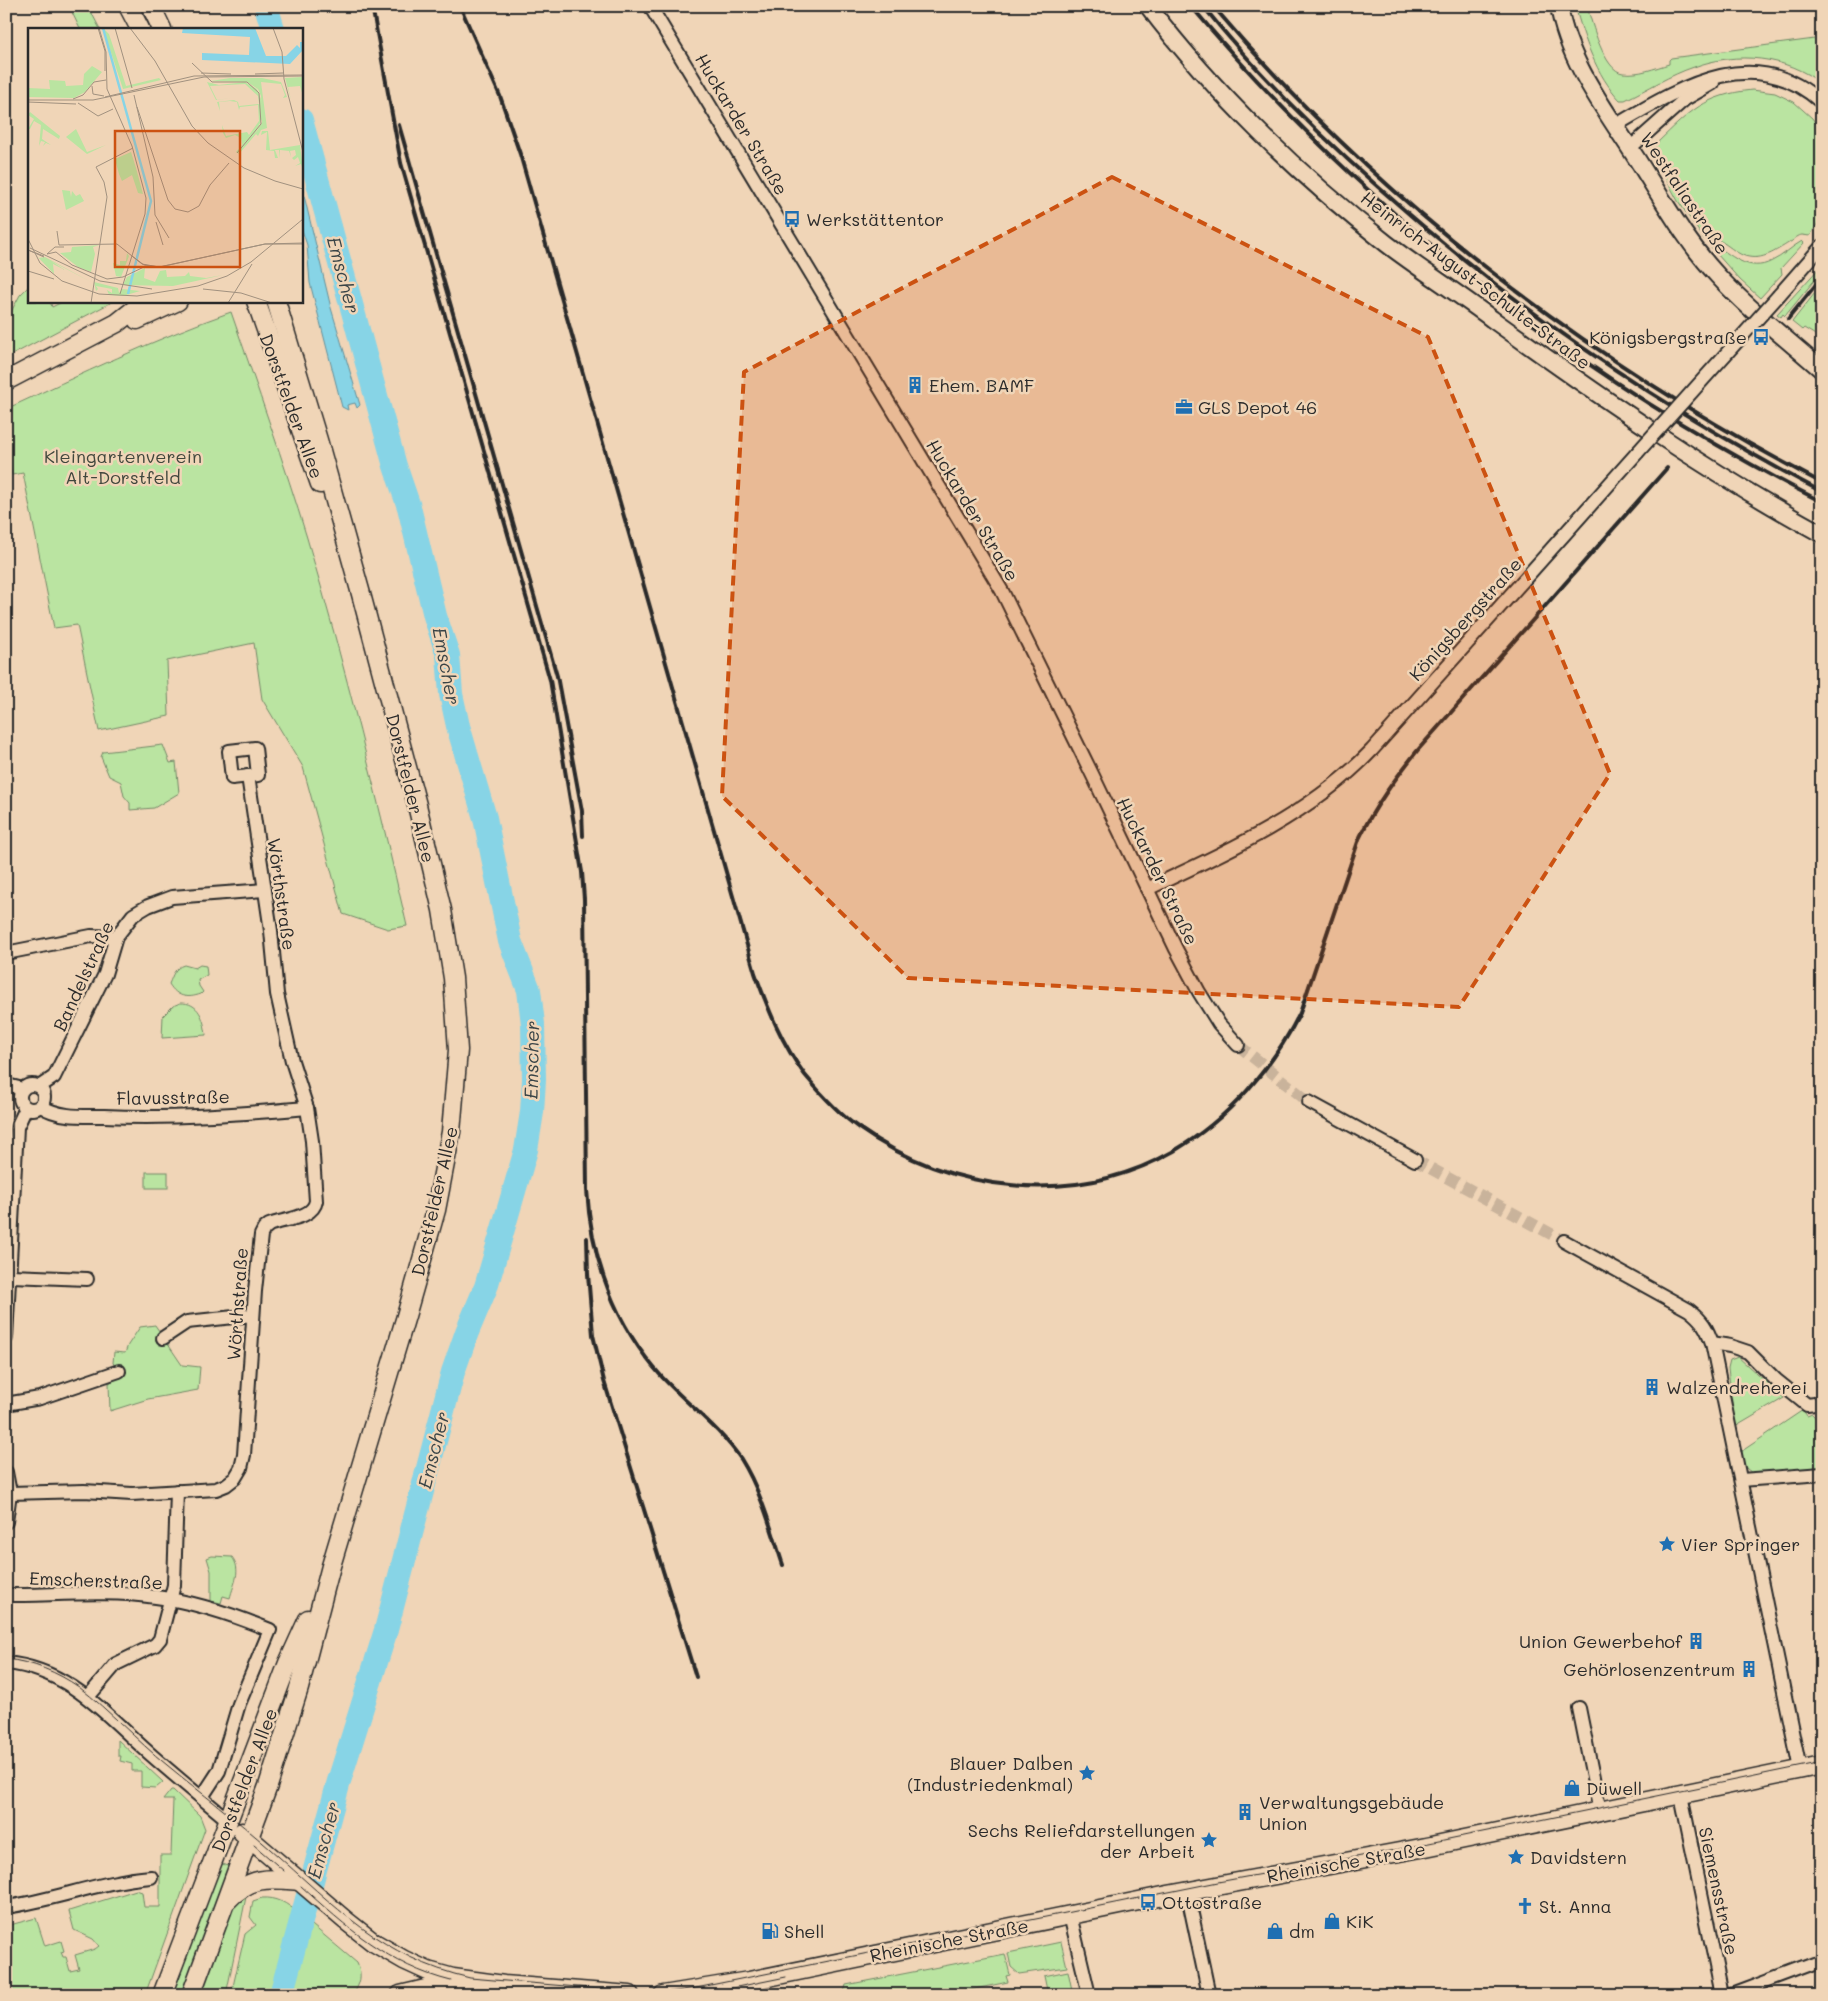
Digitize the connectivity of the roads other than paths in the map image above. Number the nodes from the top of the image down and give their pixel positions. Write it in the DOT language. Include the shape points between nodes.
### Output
graph roads {
  1 [pos="128,6"];
  2 [pos="151,6"];
  3 [pos="650,6"];
  4 [pos="1148,6"];
  5 [pos="1559,6"];
  6 [pos="139,28"];
  7 [pos="162,28"];
  8 [pos="1728,74"];
  9 [pos="1822,103"];
  10 [pos="1616,125"];
  11 [pos="1630,148"];
  12 [pos="1822,246"];
  13 [pos="148,302"];
  14 [pos="176,302"];
  15 [pos="256,302"];
  16 [pos="276,302"];
  17 [pos="117,323"];
  18 [pos="1822,370"];
  19 [pos="6,381"];
  20 [pos="1822,534"];
  21 [pos="361,594"];
  22 [pos="248,776"];
  23 [pos="1147,889"];
  24 [pos="264,890"];
  25 [pos="116,937"];
  26 [pos="6,952"];
  27 [pos="1238,1045"];
  28 [pos="6,1086"];
  29 [pos="39,1087"];
  30 [pos="23,1089"];
  31 [pos="1309,1102"];
  32 [pos="41,1106"];
  33 [pos="26,1108"];
  34 [pos="307,1108"];
  35 [pos="1415,1160"];
  36 [pos="1564,1241"];
  37 [pos="11,1276"];
  38 [pos="88,1279"];
  39 [pos="254,1315"];
  40 [pos="6,1338"];
  41 [pos="163,1338"];
  42 [pos="1712,1343"];
  43 [pos="119,1371"];
  44 [pos="6,1404"];
  45 [pos="1815,1404"];
  46 [pos="6,1472"];
  47 [pos="1822,1474"];
  48 [pos="1741,1480"];
  49 [pos="176,1492"];
  50 [pos="10,1493"];
  51 [pos="6,1522"];
  52 [pos="331,1566"];
  53 [pos="6,1594"];
  54 [pos="171,1600"];
  55 [pos="6,1663"];
  56 [pos="88,1697"];
  57 [pos="1580,1708"];
  58 [pos="1822,1765"];
  59 [pos="1800,1769"];
  60 [pos="1681,1795"];
  61 [pos="202,1797"];
  62 [pos="1600,1812"];
  63 [pos="228,1820"];
  64 [pos="249,1838"];
  65 [pos="150,1876"];
  66 [pos="299,1880"];
  67 [pos="1187,1891"];
  68 [pos="226,1902"];
  69 [pos="6,1907"];
  70 [pos="1070,1915"];
  71 [pos="404,1960"];
  72 [pos="1822,1960"];
  73 [pos="504,1985"];
  74 [pos="620,1994"];
  75 [pos="162,1995"];
  76 [pos="191,1995"];
  77 [pos="400,1995"];
  78 [pos="630,1995"];
  79 [pos="663,1995"];
  80 [pos="1089,1995"];
  81 [pos="1209,1995"];
  82 [pos="1722,1995"];
  83 [pos="1731,1995"];
  1 -- 6 [label="main road"];
  2 -- 7 [label="main road"];
  3 -- 23 [label="street, Huckarder Straße" via="1002,591"];
  4 -- 20 [label="street, Heinrich-August-Schulte-Straße" via="1203,73 1269,140 1386,244 1638,423"];
  5 -- 10 [label="street, Westfaliastraße" via="1569,41 1585,75"];
  8 -- 9 [label="street" via="1757,73 1782,78 1804,88"];
  8 -- 10 [label="street" via="1690,85"];
  8 -- 11 [label="street" via="1685,99"];
  10 -- 11 [label="street, Westfaliastraße"];
  11 -- 18 [label="street, Westfaliastraße" via="1717,275"];
  12 -- 23 [label="street, Königsbergstraße, bridge" via="1349,772 1279,823"];
  13 -- 17 [label="main road"];
  14 -- 17 [label="main road" via="137,320"];
  15 -- 21 [label="main road, Dorstfelder Allee"];
  16 -- 21 [label="main road, Dorstfelder Allee"];
  17 -- 19 [label="main road"];
  21 -- 52 [label="main road, Dorstfelder Allee" via="442,910 454,978 458,1050 451,1132 436,1210"];
  22 -- 24 [label="street, Wörthstraße"];
  23 -- 27 [label="street, Huckarder Straße" via="1199,992 1219,1024"];
  24 -- 25 [label="street, Bandelstraße" via="172,897 133,914"];
  24 -- 34 [label="street, Wörthstraße" via="277,994 292,1061"];
  25 -- 26 [label="street" via="91,936"];
  25 -- 29 [label="street, Bandelstraße" via="105,974 54,1078"];
  28 -- 30 [label="street"];
  29 -- 30 [label="street" via="32,1085"];
  29 -- 32 [label="street" via="44,1095"];
  30 -- 33 [label="street" via="20,1100"];
  31 -- 35 [label="street"];
  32 -- 33 [label="street"];
  32 -- 34 [label="street, Flavusstraße" via="60,1114 134,1117"];
  33 -- 37 [label="street" via="17,1126"];
  34 -- 39 [label="street, Wörthstraße" via="316,1203 310,1211 269,1225 262,1232"];
  36 -- 42 [label="street" via="1689,1310 1707,1328"];
  37 -- 38 [label="street"];
  37 -- 40 [label="street"];
  39 -- 41 [label="street" via="187,1322"];
  39 -- 49 [label="street, Wörthstraße" via="241,1468 226,1485"];
  42 -- 45 [label="street" via="1748,1352 1807,1405"];
  42 -- 48 [label="street"];
  43 -- 44 [label="street" via="40,1398"];
  46 -- 50 [label="street"];
  47 -- 48 [label="street"];
  48 -- 59 [label="street"];
  49 -- 50 [label="street, Wörthstraße"];
  49 -- 54 [label="street"];
  50 -- 51 [label="street"];
  52 -- 63 [label="main road, Dorstfelder Allee" via="288,1663"];
  52 -- 64 [label="main road, Dorstfelder Allee" via="298,1688"];
  53 -- 54 [label="street, Emscherstraße" via="108,1594"];
  54 -- 56 [label="street" via="158,1642 116,1664"];
  54 -- 61 [label="street, Emscherstraße" via="227,1614 270,1630 239,1704 218,1771"];
  55 -- 56 [label="street" via="45,1672"];
  56 -- 61 [label="street"];
  57 -- 62 [label="street"];
  58 -- 59 [label="main road, Rheinische Straße"];
  59 -- 60 [label="main road, Rheinische Straße"];
  60 -- 62 [label="main road, Rheinische Straße"];
  60 -- 82 [label="street, Siemensstraße"];
  61 -- 63 [label="street"];
  62 -- 67 [label="main road, Rheinische Straße"];
  63 -- 64 [label="main road"];
  63 -- 75 [label="main road, Dorstfelder Allee"];
  64 -- 66 [label="main road"];
  64 -- 68 [label="main road, Dorstfelder Allee"];
  65 -- 69 [label="street"];
  66 -- 68 [label="main road" via="261,1879 244,1885"];
  66 -- 71 [label="main road" via="378,1946"];
  67 -- 70 [label="main road, Rheinische Straße"];
  67 -- 81 [label="street"];
  68 -- 76 [label="main road, Dorstfelder Allee"];
  70 -- 79 [label="main road, Rheinische Straße" via="749,1981"];
  70 -- 80 [label="street"];
  71 -- 73 [label="main road" via="453,1978"];
  71 -- 77 [label="main road" via="407,1979"];
  72 -- 83 [label="street"];
  73 -- 74 [label="main road"];
  73 -- 77 [label="main road" via="434,1986"];
  74 -- 78 [label="main road"];
}
